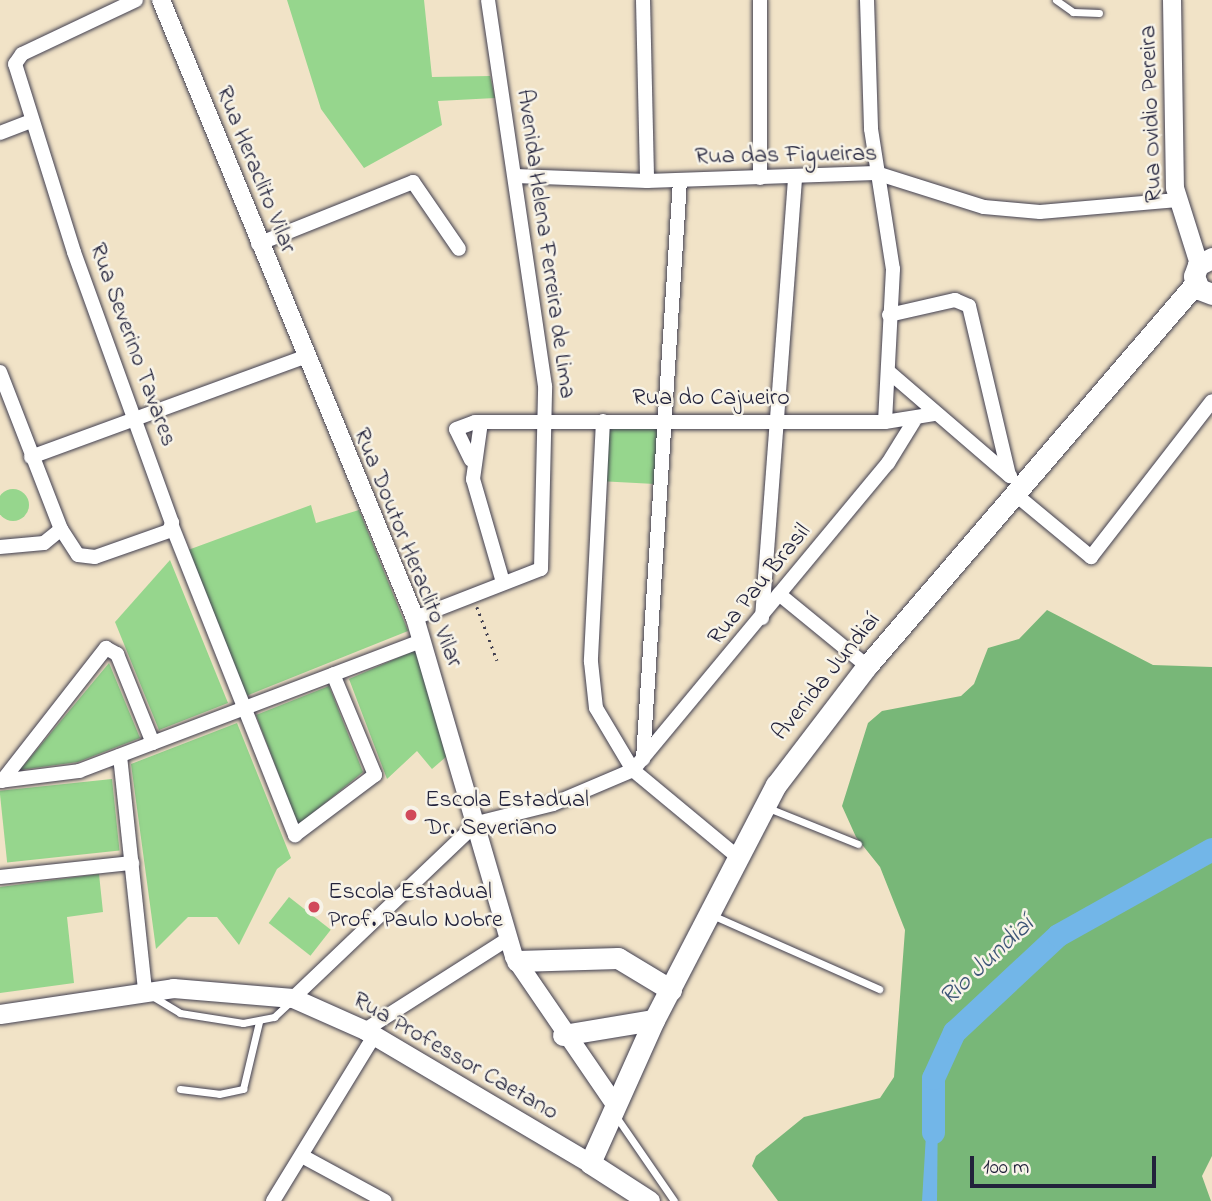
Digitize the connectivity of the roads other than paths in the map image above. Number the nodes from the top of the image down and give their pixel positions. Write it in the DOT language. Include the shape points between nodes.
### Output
graph roads {
  1 [pos="136,0"];
  2 [pos="161,0"];
  3 [pos="488,0"];
  4 [pos="643,0"];
  5 [pos="760,0"];
  6 [pos="867,0"];
  7 [pos="1056,0"];
  8 [pos="1172,0"];
  9 [pos="1099,12"];
  10 [pos="32,121"];
  11 [pos="0,133"];
  12 [pos="876,173"];
  13 [pos="515,176"];
  14 [pos="795,177"];
  15 [pos="760,178"];
  16 [pos="647,181"];
  17 [pos="680,181"];
  18 [pos="1177,200"];
  19 [pos="258,244"];
  20 [pos="459,248"];
  21 [pos="1207,282"];
  22 [pos="889,315"];
  23 [pos="305,357"];
  24 [pos="0,372"];
  25 [pos="889,372"];
  26 [pos="1212,401"];
  27 [pos="5,402"];
  28 [pos="935,414"];
  29 [pos="134,417"];
  30 [pos="483,421"];
  31 [pos="543,421"];
  32 [pos="603,421"];
  33 [pos="776,421"];
  34 [pos="914,421"];
  35 [pos="664,422"];
  36 [pos="885,422"];
  37 [pos="31,457"];
  38 [pos="471,460"];
  39 [pos="1016,485"];
  40 [pos="172,526"];
  41 [pos="61,529"];
  42 [pos="0,547"];
  43 [pos="503,582"];
  44 [pos="779,594"];
  45 [pos="415,618"];
  46 [pos="762,620"];
  47 [pos="423,640"];
  48 [pos="867,666"];
  49 [pos="333,674"];
  50 [pos="241,709"];
  51 [pos="153,743"];
  52 [pos="120,756"];
  53 [pos="638,764"];
  54 [pos="1,781"];
  55 [pos="765,806"];
  56 [pos="477,823"];
  57 [pos="858,844"];
  58 [pos="739,858"];
  59 [pos="132,863"];
  60 [pos="0,877"];
  61 [pos="711,915"];
  62 [pos="508,939"];
  63 [pos="517,961"];
  64 [pos="878,989"];
  65 [pos="671,990"];
  66 [pos="145,991"];
  67 [pos="293,998"];
  68 [pos="0,1014"];
  69 [pos="654,1020"];
  70 [pos="259,1022"];
  71 [pos="370,1033"];
  72 [pos="562,1035"];
  73 [pos="180,1089"];
  74 [pos="613,1106"];
  75 [pos="302,1156"];
  76 [pos="590,1163"];
  77 [pos="274,1201"];
  78 [pos="385,1201"];
  79 [pos="649,1201"];
  80 [pos="674,1201"];
  1 -- 10 [label="street, Rua Severino Tavares" via="22,54 16,70"];
  2 -- 19 [label="street, Rua Heraclito Vilar"];
  3 -- 13 [label="street, Avenida Helena Ferreira de Lima"];
  4 -- 16 [label="street"];
  5 -- 15 [label="street"];
  6 -- 12 [label="street"];
  7 -- 9 [label="lane" via="1073,12"];
  8 -- 18 [label="street, Rua Ovidio Pereira"];
  10 -- 11 [label="street"];
  10 -- 29 [label="street, Rua Severino Tavares"];
  12 -- 14 [label="street, Rua das Figueiras"];
  12 -- 18 [label="street, Rua das Figueiras" via="1012,210 1069,212"];
  12 -- 22 [label="street" via="893,269"];
  13 -- 16 [label="street, Rua das Figueiras"];
  13 -- 31 [label="street, Avenida Helena Ferreira de Lima" via="542,362"];
  14 -- 15 [label="street, Rua das Figueiras"];
  14 -- 33 [label="street"];
  15 -- 17 [label="street, Rua das Figueiras"];
  16 -- 17 [label="street, Rua das Figueiras"];
  17 -- 35 [label="street"];
  18 -- 21 [label="street, Rua Ovidio Pereira"];
  19 -- 20 [label="street" via="413,182"];
  19 -- 23 [label="street, Rua Heraclito Vilar"];
  21 -- 39 [label="main road, Avenida Jundiaí"];
  22 -- 25 [label="street"];
  22 -- 39 [label="street" via="954,300 969,306"];
  23 -- 29 [label="street"];
  23 -- 45 [label="street, Rua Doutor Heraclito Vilar"];
  24 -- 27 [label="street"];
  25 -- 28 [label="street"];
  25 -- 36 [label="street"];
  26 -- 39 [label="street" via="1091,557"];
  27 -- 37 [label="street"];
  28 -- 34 [label="street, Rua do Cajueiro"];
  28 -- 39 [label="street"];
  29 -- 37 [label="street"];
  29 -- 40 [label="street, Rua Severino Tavares"];
  30 -- 31 [label="street, Rua do Cajueiro"];
  30 -- 38 [label="street"];
  30 -- 38 [label="street, Rua do Cajueiro" via="456,429"];
  31 -- 32 [label="street, Rua do Cajueiro"];
  31 -- 43 [label="street, Avenida Helena Ferreira de Lima" via="536,576"];
  32 -- 35 [label="street, Rua do Cajueiro"];
  32 -- 53 [label="street" via="591,679 600,719"];
  33 -- 35 [label="street, Rua do Cajueiro"];
  33 -- 36 [label="street, Rua do Cajueiro"];
  33 -- 46 [label="street"];
  34 -- 36 [label="street, Rua do Cajueiro"];
  34 -- 44 [label="street, Rua Pau Brasil" via="888,463"];
  35 -- 53 [label="street"];
  37 -- 41 [label="street"];
  38 -- 43 [label="street"];
  39 -- 48 [label="main road, Avenida Jundiaí"];
  40 -- 41 [label="street" via="165,534 86,558"];
  40 -- 50 [label="street, Rua Severino Tavares"];
  41 -- 42 [label="street" via="44,543"];
  43 -- 45 [label="street"];
  44 -- 46 [label="street, Rua Pau Brasil"];
  44 -- 48 [label="street"];
  45 -- 47 [label="street, Rua Doutor Heraclito Vilar"];
  46 -- 53 [label="street, Rua Pau Brasil"];
  47 -- 49 [label="street"];
  47 -- 56 [label="street, Rua Doutor Heraclito Vilar"];
  48 -- 55 [label="main road, Avenida Jundiaí"];
  49 -- 50 [label="street"];
  49 -- 50 [label="street, Rua Severino Tavares" via="375,775 296,835"];
  50 -- 51 [label="street"];
  51 -- 52 [label="street"];
  51 -- 54 [label="street" via="117,654 106,648"];
  52 -- 54 [label="street" via="79,771"];
  52 -- 59 [label="street"];
  53 -- 56 [label="street" via="553,804"];
  53 -- 58 [label="street"];
  55 -- 57 [label="lane"];
  55 -- 58 [label="main road, Avenida Jundiaí"];
  56 -- 62 [label="street, Rua Doutor Heraclito Vilar"];
  56 -- 67 [label="street"];
  58 -- 61 [label="main road, Avenida Jundiaí"];
  59 -- 60 [label="street"];
  59 -- 66 [label="street"];
  61 -- 64 [label="lane"];
  61 -- 65 [label="main road, Avenida Jundiaí"];
  62 -- 63 [label="street, Rua Doutor Heraclito Vilar"];
  62 -- 71 [label="street"];
  63 -- 65 [label="main road" via="618,958"];
  63 -- 72 [label="street"];
  65 -- 69 [label="main road, Avenida Jundiaí"];
  66 -- 67 [label="main road, Rua Professor Caetano" via="204,987"];
  66 -- 68 [label="main road, Rua Professor Caetano"];
  66 -- 70 [label="lane" via="180,1013"];
  67 -- 70 [label="lane" via="274,1017"];
  67 -- 71 [label="main road, Rua Professor Caetano"];
  69 -- 72 [label="main road"];
  69 -- 74 [label="main road, Avenida Jundiaí"];
  70 -- 73 [label="lane" via="243,1089 219,1094"];
  71 -- 75 [label="street"];
  71 -- 76 [label="main road, Rua Professor Caetano"];
  72 -- 74 [label="street"];
  74 -- 76 [label="main road, Avenida Jundiaí"];
  74 -- 80 [label="lane"];
  75 -- 77 [label="street"];
  75 -- 78 [label="street"];
  76 -- 79 [label="main road"];
}
